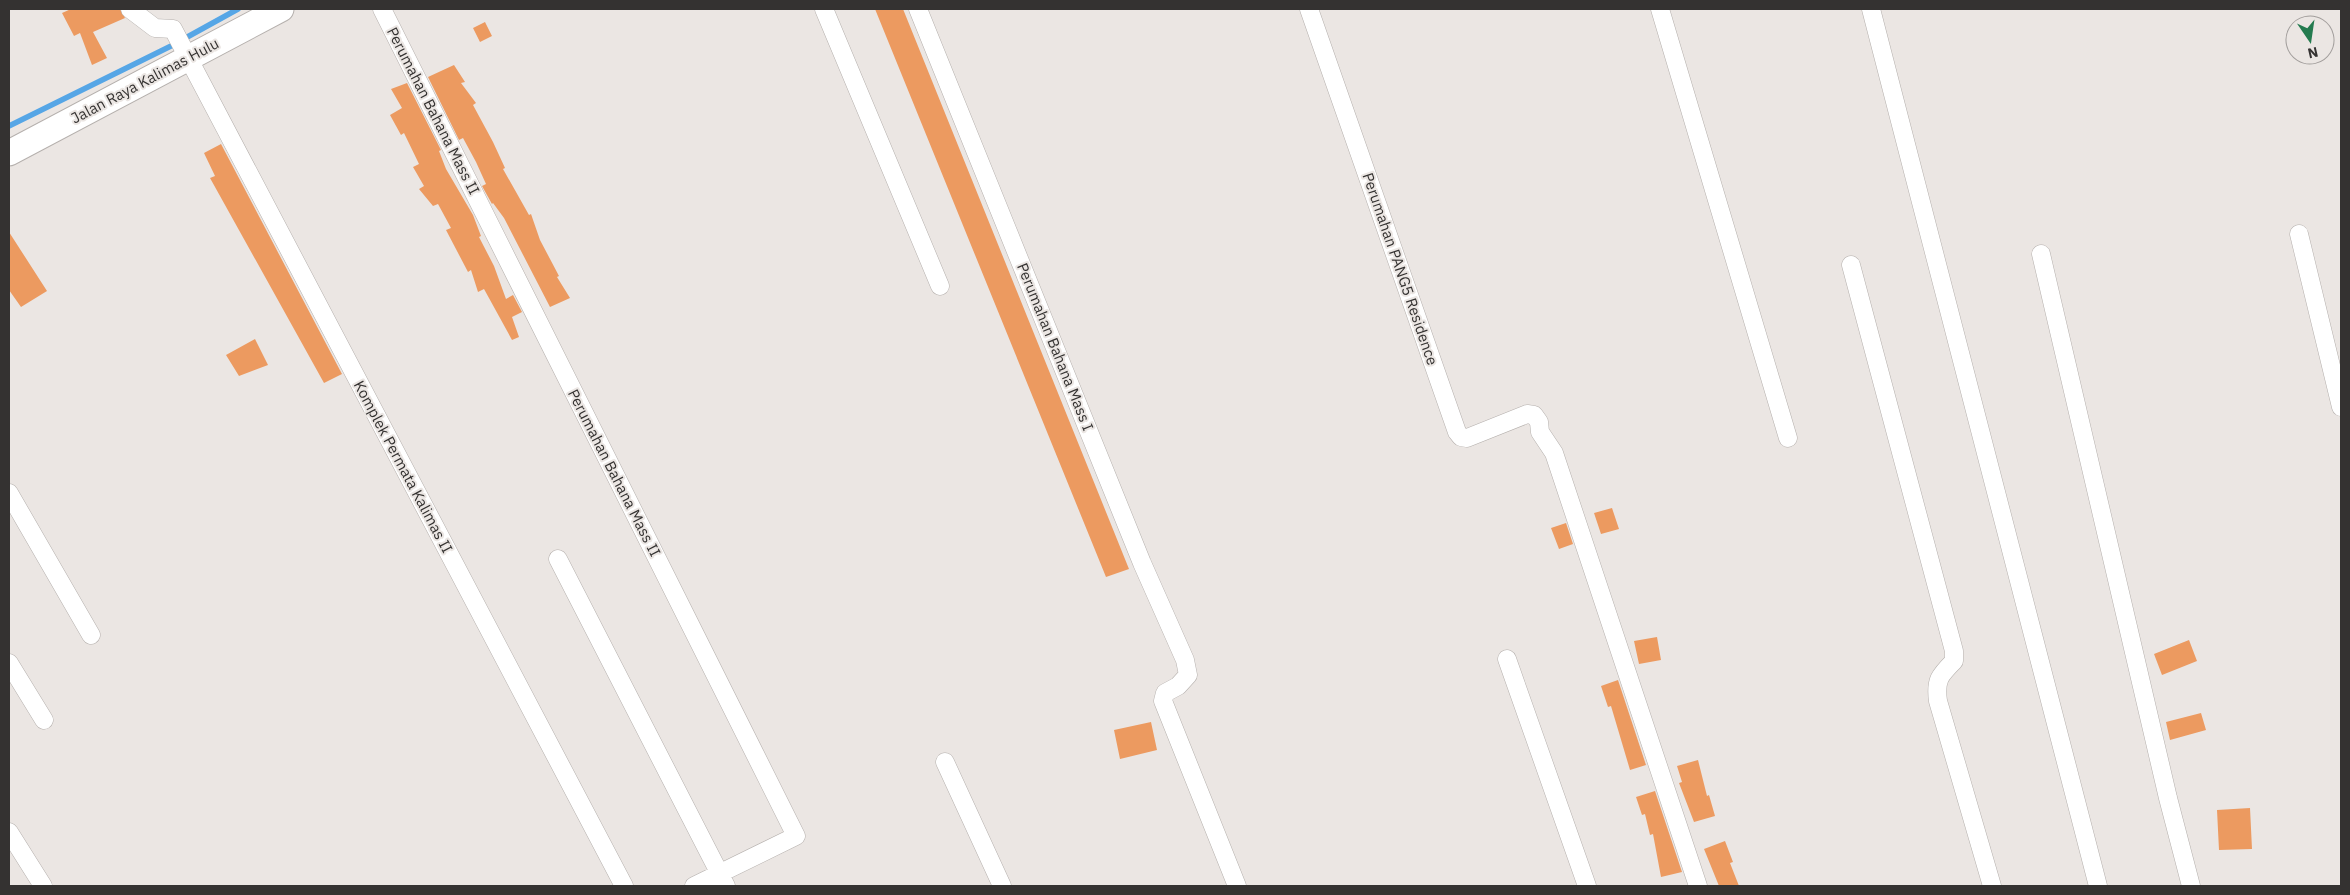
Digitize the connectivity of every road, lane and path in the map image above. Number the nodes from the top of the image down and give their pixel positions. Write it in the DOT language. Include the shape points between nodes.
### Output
graph roads {
  1 [pos="130,9"];
  2 [pos="281,9"];
  3 [pos="382,9"];
  4 [pos="824,9"];
  5 [pos="918,9"];
  6 [pos="1309,9"];
  7 [pos="1660,9"];
  8 [pos="1871,9"];
  9 [pos="182,48"];
  10 [pos="9,153"];
  11 [pos="2299,234"];
  12 [pos="2041,254"];
  13 [pos="1851,265"];
  14 [pos="940,286"];
  15 [pos="2341,407"];
  16 [pos="1788,438"];
  17 [pos="9,493"];
  18 [pos="558,559"];
  19 [pos="91,635"];
  20 [pos="1507,659"];
  21 [pos="9,663"];
  22 [pos="44,720"];
  23 [pos="945,762"];
  24 [pos="9,832"];
  25 [pos="723,880"];
  26 [pos="43,886"];
  27 [pos="624,886"];
  28 [pos="694,886"];
  29 [pos="1002,886"];
  30 [pos="1237,886"];
  31 [pos="1587,886"];
  32 [pos="1698,886"];
  33 [pos="1992,886"];
  34 [pos="2098,886"];
  35 [pos="2191,886"];
  1 -- 9 [label="street" via="155,28 174,29"];
  2 -- 9 [label="street, Jalan Raya Kalimas Hulu"];
  3 -- 25 [label="street, Perumahan Bahana Mass II" via="796,836"];
  4 -- 14 [label="street"];
  5 -- 30 [label="street, Perumahan Bahana Mass I" via="1142,562 1185,660 1189,672 1182,684 1162,695 1163,701"];
  6 -- 32 [label="street, Perumahan PANG5 Residence" via="1456,432 1467,438 1527,414 1534,415 1540,432 1554,453"];
  7 -- 16 [label="street"];
  8 -- 34 [label="street"];
  9 -- 10 [label="street, Jalan Raya Kalimas Hulu"];
  9 -- 27 [label="street, Komplek Permata Kalimas II"];
  11 -- 15 [label="street"];
  12 -- 35 [label="street"];
  13 -- 33 [label="street" via="1954,651 1954,661 1940,675 1936,688 1938,701"];
  17 -- 19 [label="street"];
  18 -- 25 [label="street"];
  20 -- 31 [label="street"];
  21 -- 22 [label="street"];
  23 -- 29 [label="street"];
  24 -- 26 [label="street"];
  25 -- 28 [label="street, Perumahan Bahana Mass II"];
}
